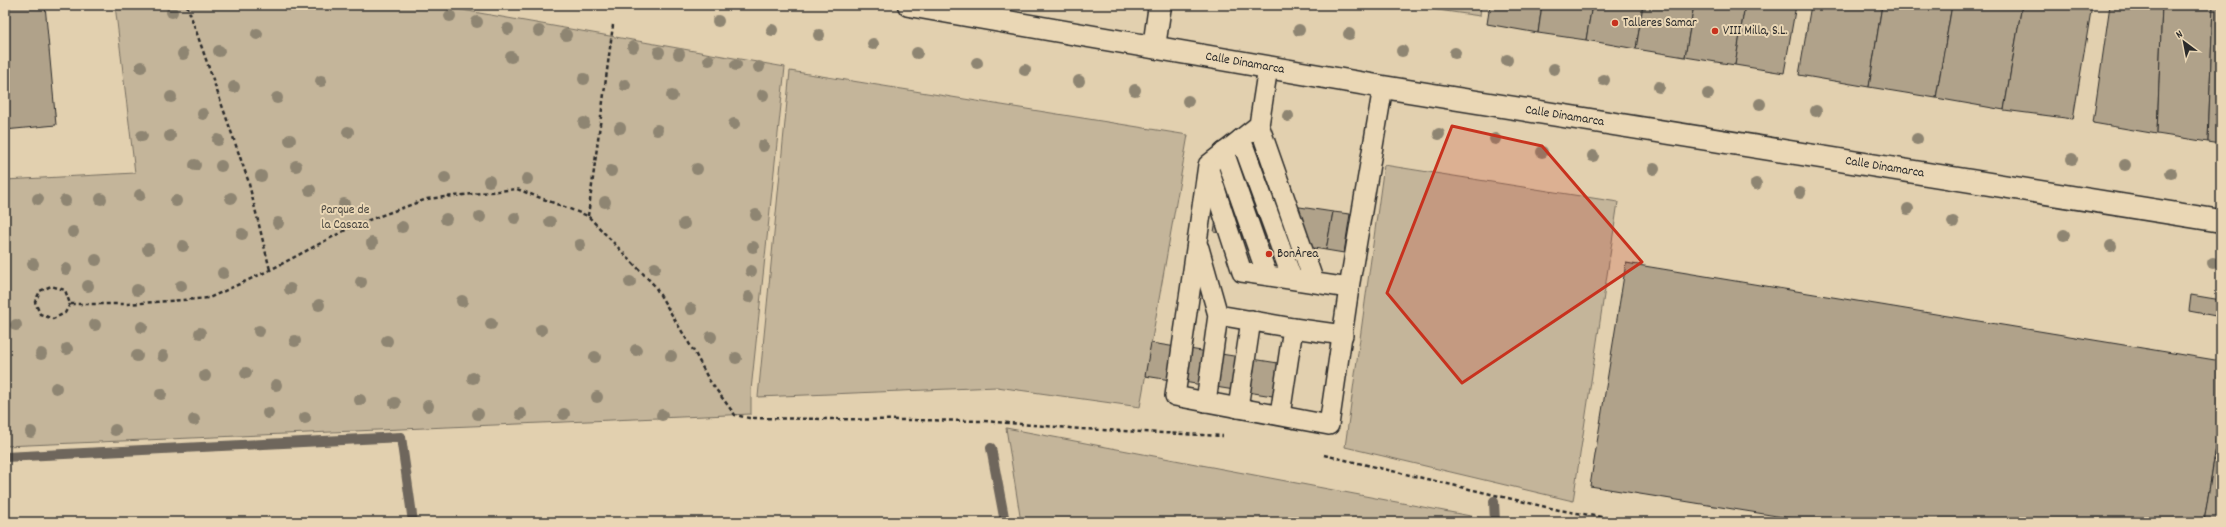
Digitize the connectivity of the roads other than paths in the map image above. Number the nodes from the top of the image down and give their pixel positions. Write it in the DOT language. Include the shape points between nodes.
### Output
graph roads {
  1 [pos="909,5"];
  2 [pos="1160,5"];
  3 [pos="1154,47"];
  4 [pos="1268,67"];
  5 [pos="1383,87"];
  6 [pos="1259,125"];
  7 [pos="1241,139"];
  8 [pos="1224,152"];
  9 [pos="1208,165"];
  10 [pos="2221,221"];
  11 [pos="1197,241"];
  12 [pos="1267,274"];
  13 [pos="1292,278"];
  14 [pos="1314,282"];
  15 [pos="1349,288"];
  16 [pos="1218,315"];
  17 [pos="1251,320"];
  18 [pos="1293,328"];
  19 [pos="1343,335"];
  20 [pos="1206,402"];
  21 [pos="1238,408"];
  22 [pos="1280,416"];
  1 -- 3 [label="street, Calle Dinamarca"];
  2 -- 3 [label="street"];
  3 -- 4 [label="street, Calle Dinamarca"];
  4 -- 5 [label="street, Calle Dinamarca"];
  4 -- 6 [label="lane"];
  5 -- 10 [label="street, Calle Dinamarca"];
  5 -- 15 [label="lane"];
  6 -- 7 [label="lane"];
  6 -- 14 [label="lane"];
  7 -- 8 [label="lane"];
  7 -- 13 [label="lane"];
  8 -- 9 [label="lane"];
  8 -- 12 [label="lane"];
  9 -- 11 [label="lane"];
  9 -- 12 [label="lane" via="1242,272"];
  11 -- 16 [label="lane"];
  11 -- 20 [label="lane" via="1175,396"];
  12 -- 13 [label="lane"];
  13 -- 14 [label="lane"];
  14 -- 15 [label="lane"];
  15 -- 19 [label="lane"];
  16 -- 17 [label="lane"];
  16 -- 20 [label="lane"];
  17 -- 18 [label="lane"];
  17 -- 21 [label="lane"];
  18 -- 19 [label="lane"];
  18 -- 22 [label="lane"];
  19 -- 22 [label="lane" via="1329,425"];
  20 -- 21 [label="lane"];
  21 -- 22 [label="lane"];
}
